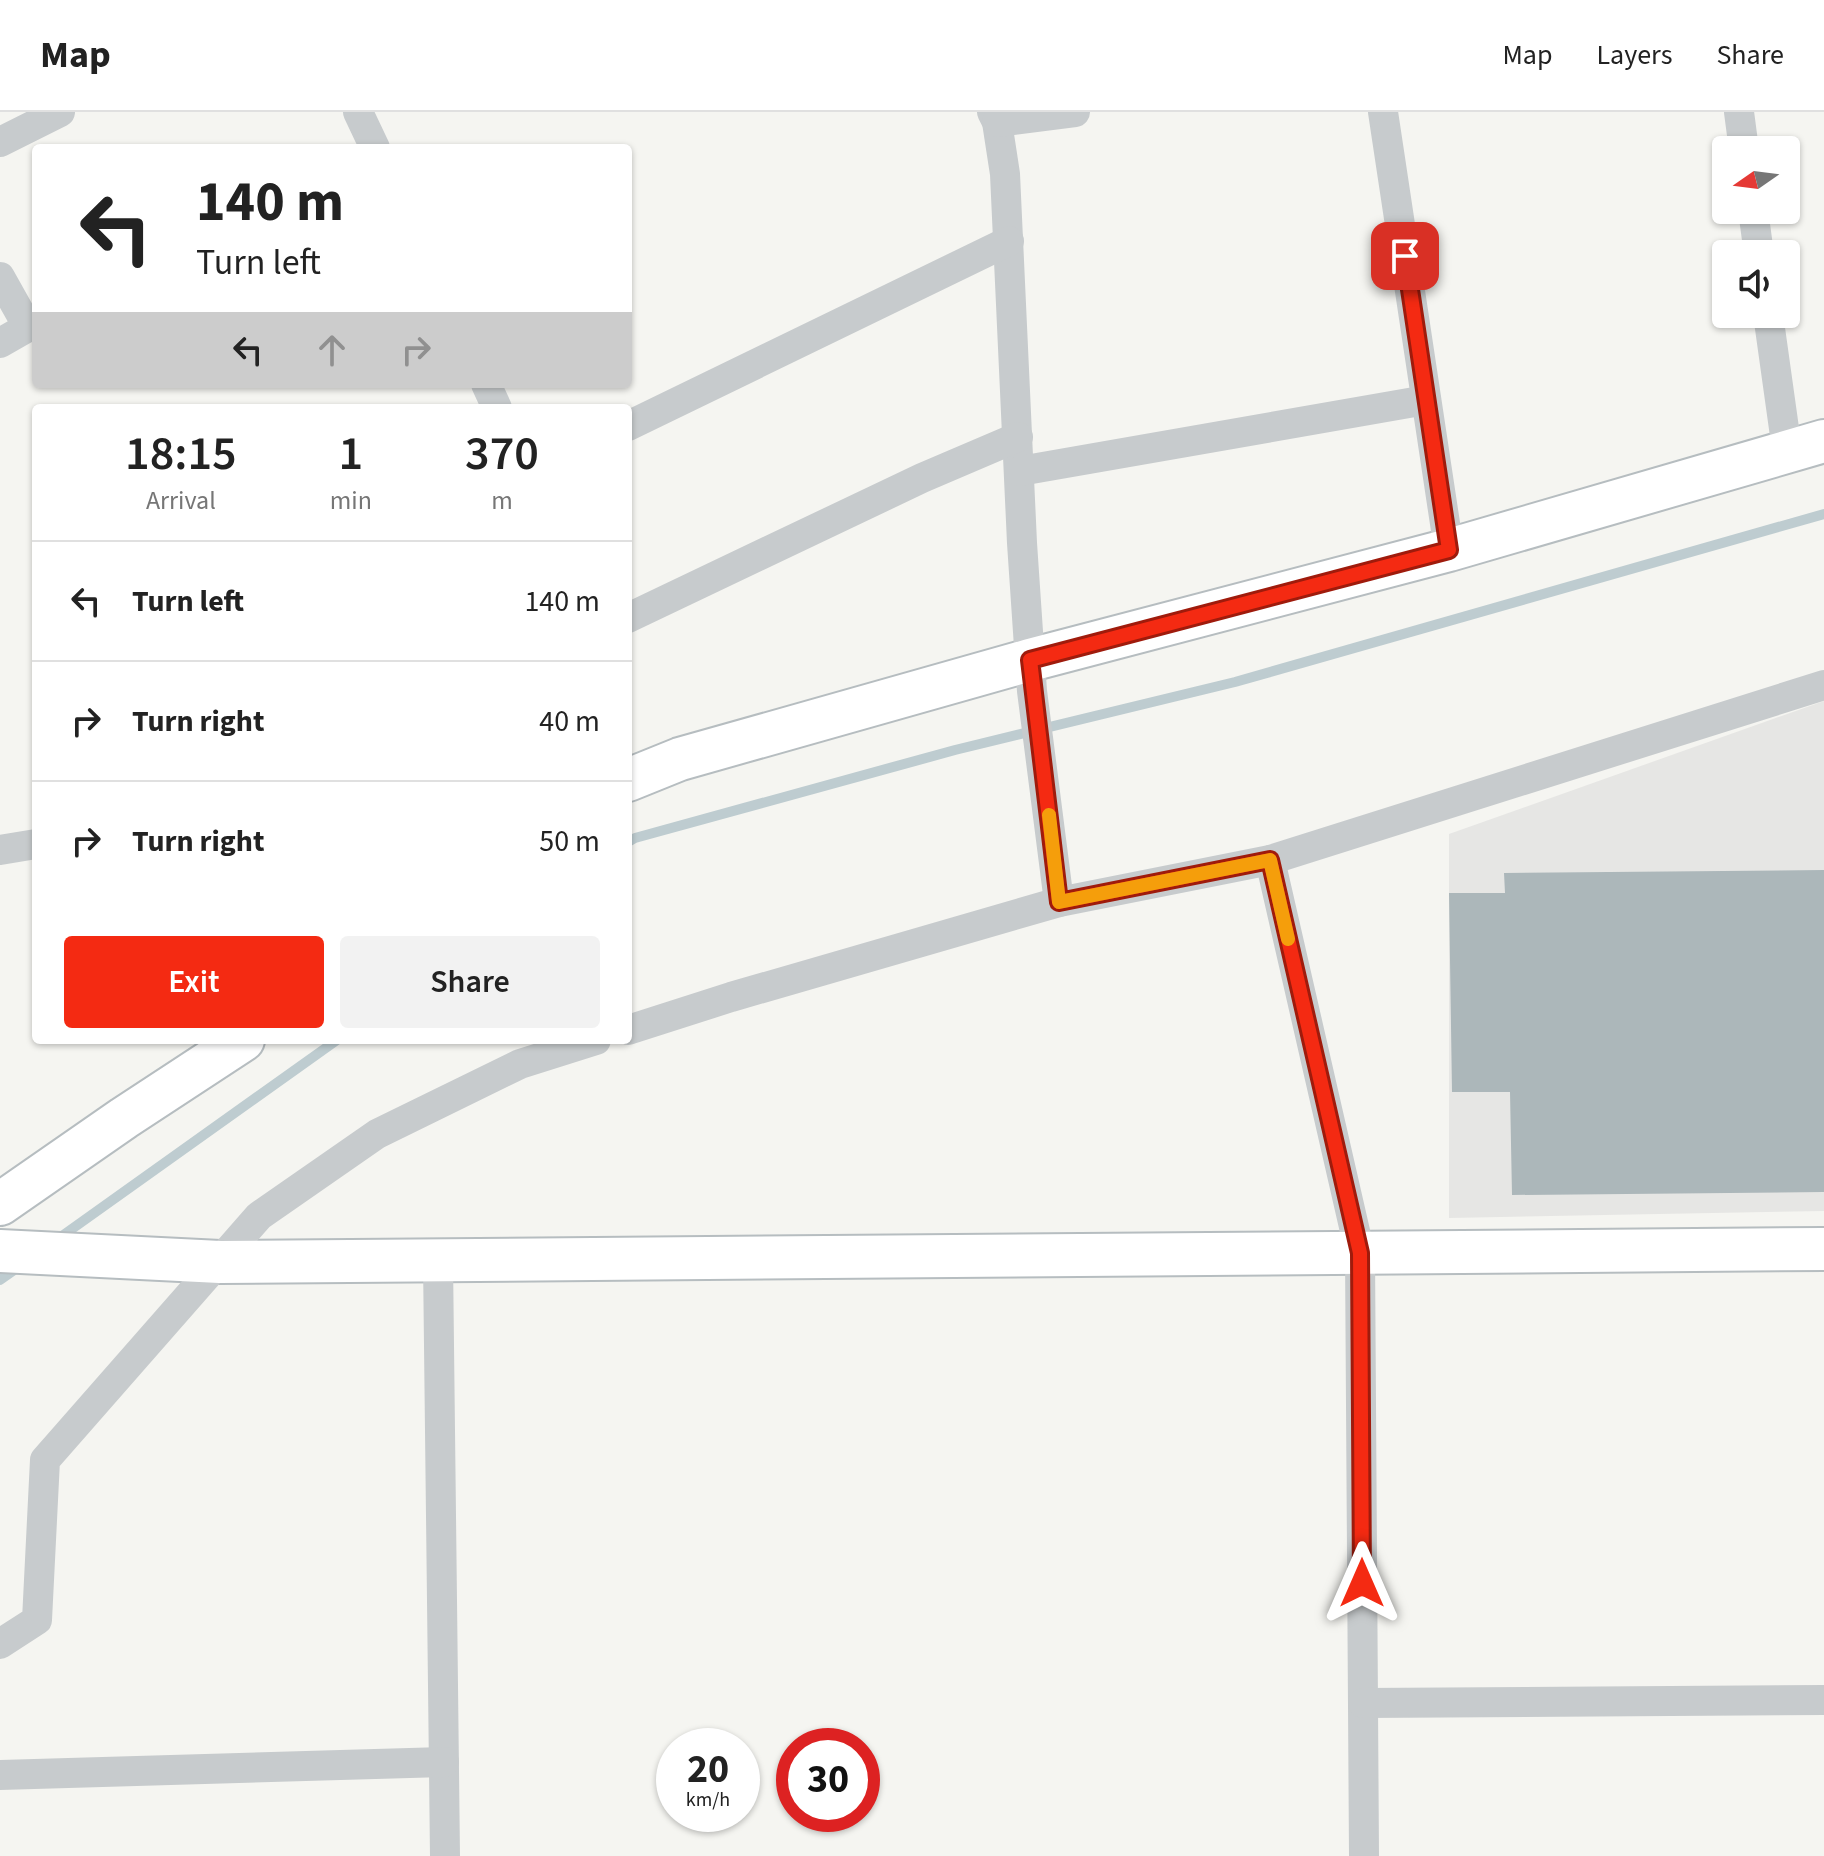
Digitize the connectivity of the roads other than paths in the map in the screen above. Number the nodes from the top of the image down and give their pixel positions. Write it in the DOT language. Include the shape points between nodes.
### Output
graph roads {
  1 [pos="60,112"];
  2 [pos="358,112"];
  3 [pos="1075,112"];
  4 [pos="1383,112"];
  5 [pos="1739,112"];
  6 [pos="994,117"];
  7 [pos="1742,136"];
  8 [pos="0,142"];
  9 [pos="373,144"];
  10 [pos="1009,241"];
  11 [pos="0,277"];
  12 [pos="1772,328"];
  13 [pos="0,343"];
  14 [pos="1426,400"];
  15 [pos="632,424"];
  16 [pos="1018,437"];
  17 [pos="1806,446"];
  18 [pos="1020,471"];
  19 [pos="1449,550"];
  20 [pos="632,616"];
  21 [pos="1031,675"];
  22 [pos="1824,685"];
  23 [pos="632,778"];
  24 [pos="32,845"];
  25 [pos="0,850"];
  26 [pos="1270,860"];
  27 [pos="1059,902"];
  28 [pos="632,1029"];
  29 [pos="237,1044"];
  30 [pos="583,1044"];
  31 [pos="0,1204"];
  32 [pos="1824,1249"];
  33 [pos="0,1251"];
  34 [pos="1360,1253"];
  35 [pos="438,1260"];
  36 [pos="220,1262"];
  37 [pos="0,1644"];
  38 [pos="1824,1700"];
  39 [pos="1363,1703"];
  40 [pos="444,1762"];
  41 [pos="0,1775"];
  42 [pos="445,1856"];
  43 [pos="1364,1856"];
  1 -- 8 [label="street"];
  2 -- 9 [label="street"];
  3 -- 6 [label="street"];
  4 -- 14 [label="street"];
  5 -- 7 [label="street"];
  6 -- 10 [label="street" via="1005,174"];
  10 -- 15 [label="street"];
  10 -- 16 [label="street"];
  11 -- 13 [label="street" via="28,327"];
  12 -- 17 [label="street"];
  14 -- 18 [label="street"];
  14 -- 19 [label="street"];
  16 -- 18 [label="street"];
  16 -- 20 [label="street"];
  17 -- 19 [label="street"];
  18 -- 21 [label="street"];
  19 -- 21 [label="street"];
  21 -- 23 [label="street" via="680,759"];
  21 -- 27 [label="street"];
  22 -- 26 [label="street"];
  24 -- 25 [label="street"];
  26 -- 27 [label="street"];
  26 -- 34 [label="street"];
  27 -- 28 [label="street"];
  29 -- 31 [label="street"];
  30 -- 36 [label="street" via="520,1064 377,1134 259,1216"];
  32 -- 34 [label="street"];
  33 -- 36 [label="street"];
  34 -- 35 [label="street"];
  34 -- 39 [label="street"];
  35 -- 36 [label="street"];
  35 -- 40 [label="street"];
  36 -- 37 [label="street" via="45,1460 37,1620"];
  38 -- 39 [label="street"];
  39 -- 43 [label="street"];
  40 -- 41 [label="street"];
  40 -- 42 [label="street"];
}
